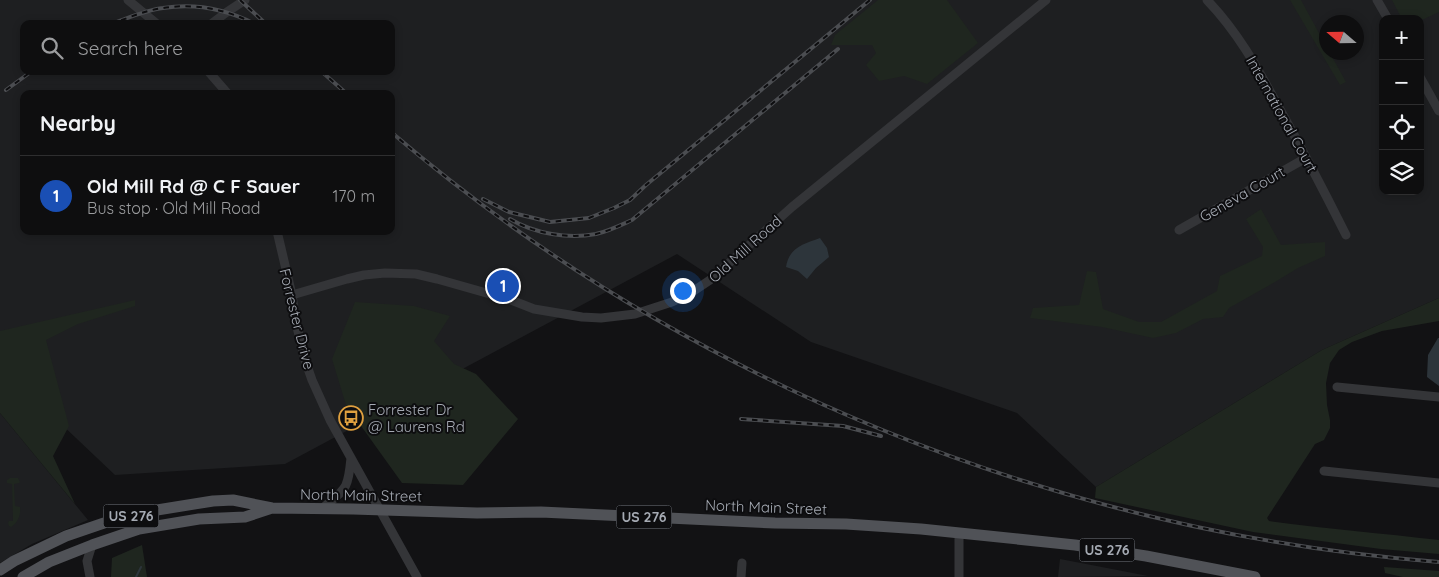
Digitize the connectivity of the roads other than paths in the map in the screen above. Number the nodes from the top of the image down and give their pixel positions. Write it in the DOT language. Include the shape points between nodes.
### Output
graph roads {
  1 [pos="128,0"];
  2 [pos="245,0"];
  3 [pos="1046,0"];
  4 [pos="1207,0"];
  5 [pos="1377,0"];
  6 [pos="1386,15"];
  7 [pos="152,20"];
  8 [pos="216,20"];
  9 [pos="211,75"];
  10 [pos="1424,84"];
  11 [pos="225,90"];
  12 [pos="1439,112"];
  13 [pos="1306,158"];
  14 [pos="1179,230"];
  15 [pos="278,235"];
  16 [pos="1346,235"];
  17 [pos="292,295"];
  18 [pos="1337,388"];
  19 [pos="1439,398"];
  20 [pos="351,458"];
  21 [pos="1324,471"];
  22 [pos="1439,483"];
  23 [pos="272,508"];
  24 [pos="323,508"];
  25 [pos="380,510"];
  26 [pos="959,533"];
  27 [pos="92,545"];
  28 [pos="72,553"];
  29 [pos="87,560"];
  30 [pos="742,563"];
  31 [pos="0,570"];
  32 [pos="1212,573"];
  33 [pos="23,577"];
  34 [pos="90,577"];
  35 [pos="417,577"];
  36 [pos="741,577"];
  37 [pos="959,577"];
  38 [pos="1255,577"];
  1 -- 7 [label="street"];
  2 -- 8 [label="street"];
  3 -- 17 [label="street, Old Mill Road" via="792,207 710,280 672,302 635,314 582,317 534,309 416,274 385,273 347,278"];
  4 -- 13 [label="street, International Court" via="1228,23 1248,53"];
  5 -- 6 [label="street"];
  9 -- 11 [label="street"];
  10 -- 12 [label="street"];
  13 -- 14 [label="street, Geneva Court"];
  13 -- 16 [label="street, International Court"];
  15 -- 17 [label="street, Forrester Drive"];
  17 -- 20 [label="street, Forrester Drive" via="296,323 312,380"];
  18 -- 19 [label="street"];
  20 -- 24 [label="street" via="346,486"];
  20 -- 25 [label="street, Forrester Drive"];
  21 -- 22 [label="street"];
  23 -- 24 [label="main road, North Main Street / US 276"];
  23 -- 27 [label="main road, US 276" via="244,517 199,519 140,529"];
  23 -- 31 [label="main road, US 276" via="233,500 157,510 66,536"];
  24 -- 25 [label="main road, North Main Street / US 276"];
  25 -- 26 [label="main road, North Main Street / US 276" via="541,512 846,524"];
  25 -- 35 [label="street, Forrester Drive"];
  26 -- 32 [label="main road, North Main Street / US 276" via="1075,545"];
  26 -- 37 [label="street"];
  27 -- 28 [label="main road, US 276"];
  27 -- 29 [label="street"];
  28 -- 29 [label="street"];
  28 -- 33 [label="main road, US 276"];
  29 -- 34 [label="street"];
  30 -- 36 [label="street"];
  32 -- 38 [label="main road, North Main Street / US 276"];
}
